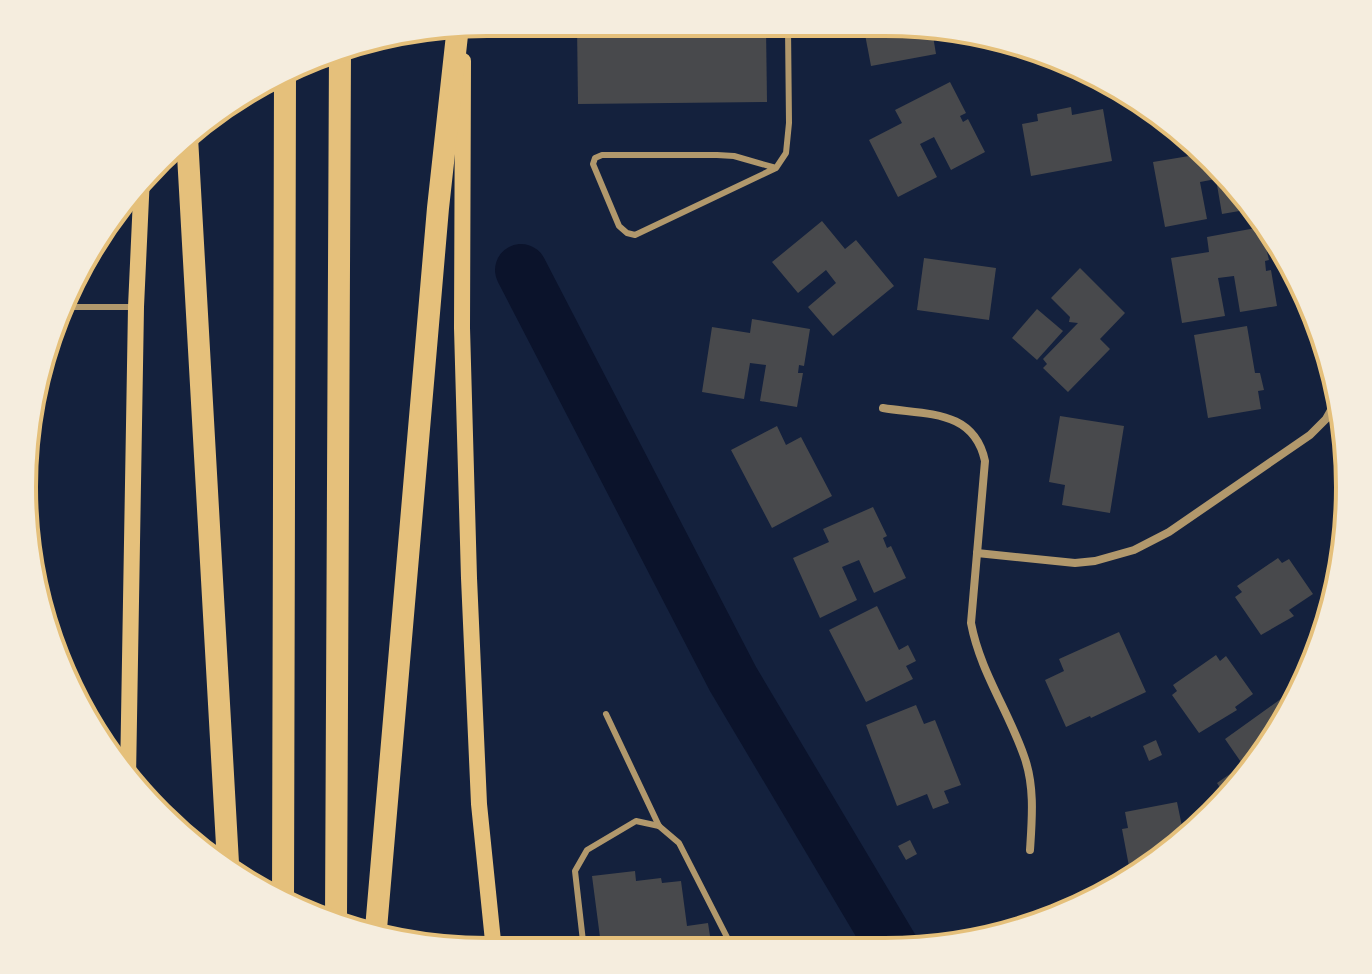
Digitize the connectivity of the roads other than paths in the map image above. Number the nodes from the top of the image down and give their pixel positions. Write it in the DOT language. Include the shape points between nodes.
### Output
graph roads {
  1 [pos="788,36"];
  2 [pos="457,37"];
  3 [pos="464,37"];
  4 [pos="340,61"];
  5 [pos="285,84"];
  6 [pos="188,150"];
  7 [pos="776,168"];
  8 [pos="141,198"];
  9 [pos="74,307"];
  10 [pos="136,307"];
  11 [pos="883,408"];
  12 [pos="1329,413"];
  13 [pos="977,553"];
  14 [pos="606,714"];
  15 [pos="127,760"];
  16 [pos="659,826"];
  17 [pos="1030,850"];
  18 [pos="228,856"];
  19 [pos="283,889"];
  20 [pos="336,912"];
  21 [pos="376,924"];
  22 [pos="493,938"];
  23 [pos="583,938"];
  24 [pos="727,938"];
  1 -- 7 [label="lane" via="789,123 786,153"];
  2 -- 21 [label="highway"];
  3 -- 22 [label="main road" via="462,328 469,578 479,804"];
  4 -- 20 [label="highway"];
  5 -- 19 [label="highway"];
  6 -- 18 [label="highway"];
  7 -- 7 [label="lane" via="635,235 619,226 593,164 602,155 717,155"];
  8 -- 10 [label="main road"];
  9 -- 10 [label="lane"];
  10 -- 15 [label="main road"];
  11 -- 13 [label="street" via="957,420 982,447"];
  12 -- 13 [label="street" via="1310,435 1169,532 1134,550 1075,563"];
  13 -- 17 [label="street" via="971,623 976,649 1025,757 1033,812"];
  14 -- 16 [label="lane"];
  16 -- 23 [label="lane" via="636,821 587,850 575,871"];
  16 -- 24 [label="lane" via="679,843"];
}
